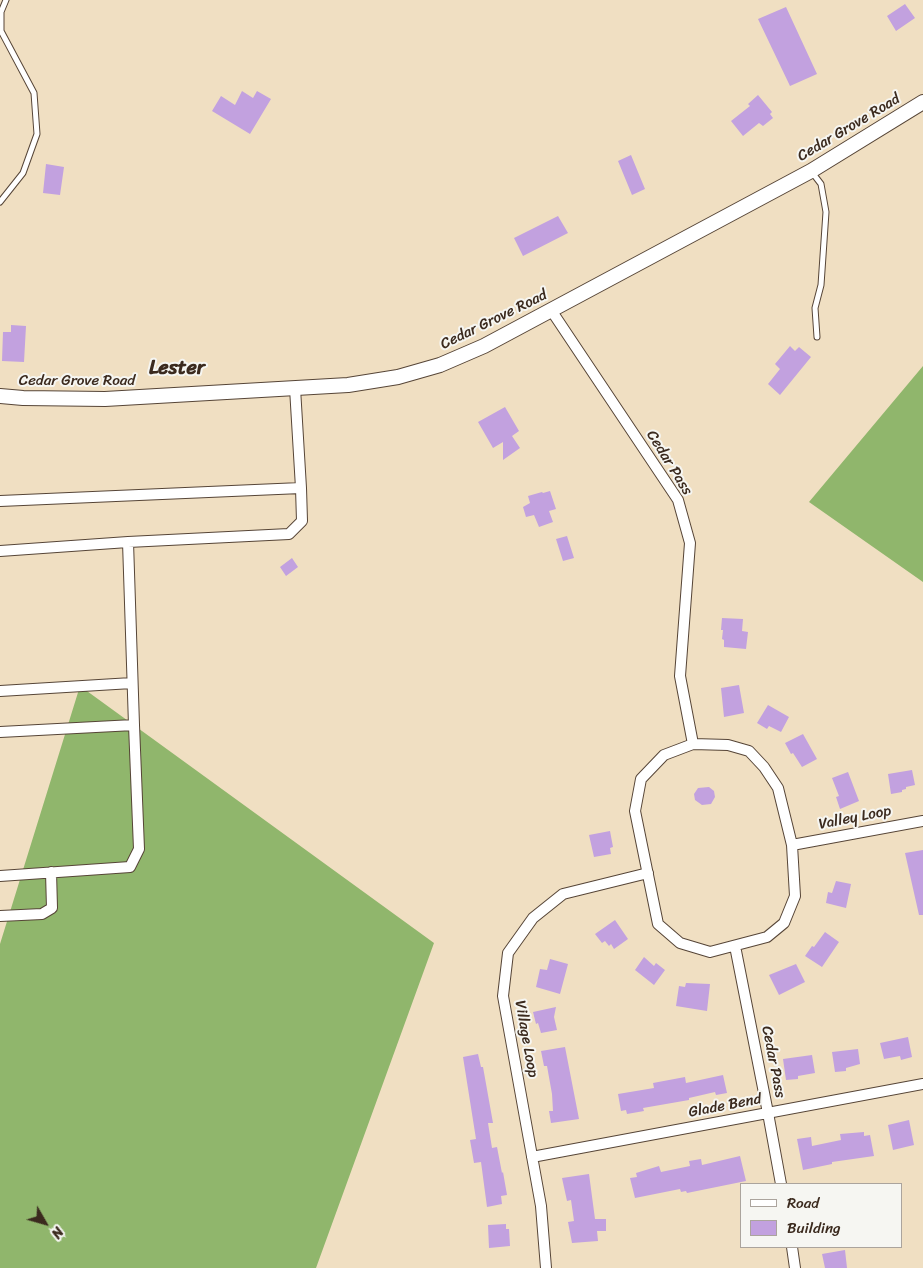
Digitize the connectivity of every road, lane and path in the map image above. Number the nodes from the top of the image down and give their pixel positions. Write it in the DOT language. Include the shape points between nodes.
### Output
graph roads {
  1 [pos="6,0"];
  2 [pos="923,102"];
  3 [pos="811,171"];
  4 [pos="0,202"];
  5 [pos="550,310"];
  6 [pos="818,337"];
  7 [pos="295,388"];
  8 [pos="0,396"];
  9 [pos="301,488"];
  10 [pos="0,501"];
  11 [pos="128,542"];
  12 [pos="0,551"];
  13 [pos="132,684"];
  14 [pos="0,691"];
  15 [pos="134,725"];
  16 [pos="0,732"];
  17 [pos="693,744"];
  18 [pos="923,821"];
  19 [pos="792,845"];
  20 [pos="51,872"];
  21 [pos="648,873"];
  22 [pos="0,876"];
  23 [pos="0,916"];
  24 [pos="734,946"];
  25 [pos="923,1084"];
  26 [pos="768,1113"];
  27 [pos="532,1157"];
  28 [pos="781,1183"];
  29 [pos="792,1248"];
  30 [pos="546,1268"];
  31 [pos="795,1268"];
  1 -- 4 [label="lane" via="1,12 1,31 34,93 37,134 23,172"];
  2 -- 3 [label="main road, Cedar Grove Road"];
  3 -- 5 [label="main road, Cedar Grove Road"];
  3 -- 6 [label="lane" via="821,184 826,212 821,285 815,308"];
  5 -- 7 [label="main road, Cedar Grove Road" via="484,346 440,365 398,377 348,385"];
  5 -- 17 [label="street, Cedar Pass" via="678,500 690,543 680,676"];
  7 -- 8 [label="main road, Cedar Grove Road" via="105,399"];
  7 -- 9 [label="street"];
  9 -- 10 [label="street"];
  9 -- 11 [label="street" via="302,521 289,534"];
  11 -- 12 [label="street"];
  11 -- 13 [label="street"];
  13 -- 14 [label="street"];
  13 -- 15 [label="street"];
  15 -- 16 [label="street"];
  15 -- 20 [label="street" via="139,849 130,867"];
  17 -- 19 [label="street" via="728,745 749,751 778,788"];
  17 -- 21 [label="street" via="664,755 641,779 635,811"];
  18 -- 19 [label="street, Valley Loop"];
  19 -- 24 [label="street" via="795,896 784,922 768,937"];
  20 -- 22 [label="street"];
  20 -- 23 [label="street" via="52,908 42,914"];
  21 -- 24 [label="street" via="658,924 680,943 710,952"];
  21 -- 27 [label="street, Village Loop" via="562,894 533,918 508,953 503,996"];
  24 -- 26 [label="street, Cedar Pass"];
  25 -- 26 [label="street, Glade Bend"];
  26 -- 27 [label="street, Glade Bend"];
  26 -- 28 [label="street, Cedar Pass"];
  27 -- 30 [label="street, Village Loop" via="541,1206"];
  29 -- 31 [label="street"];
}
